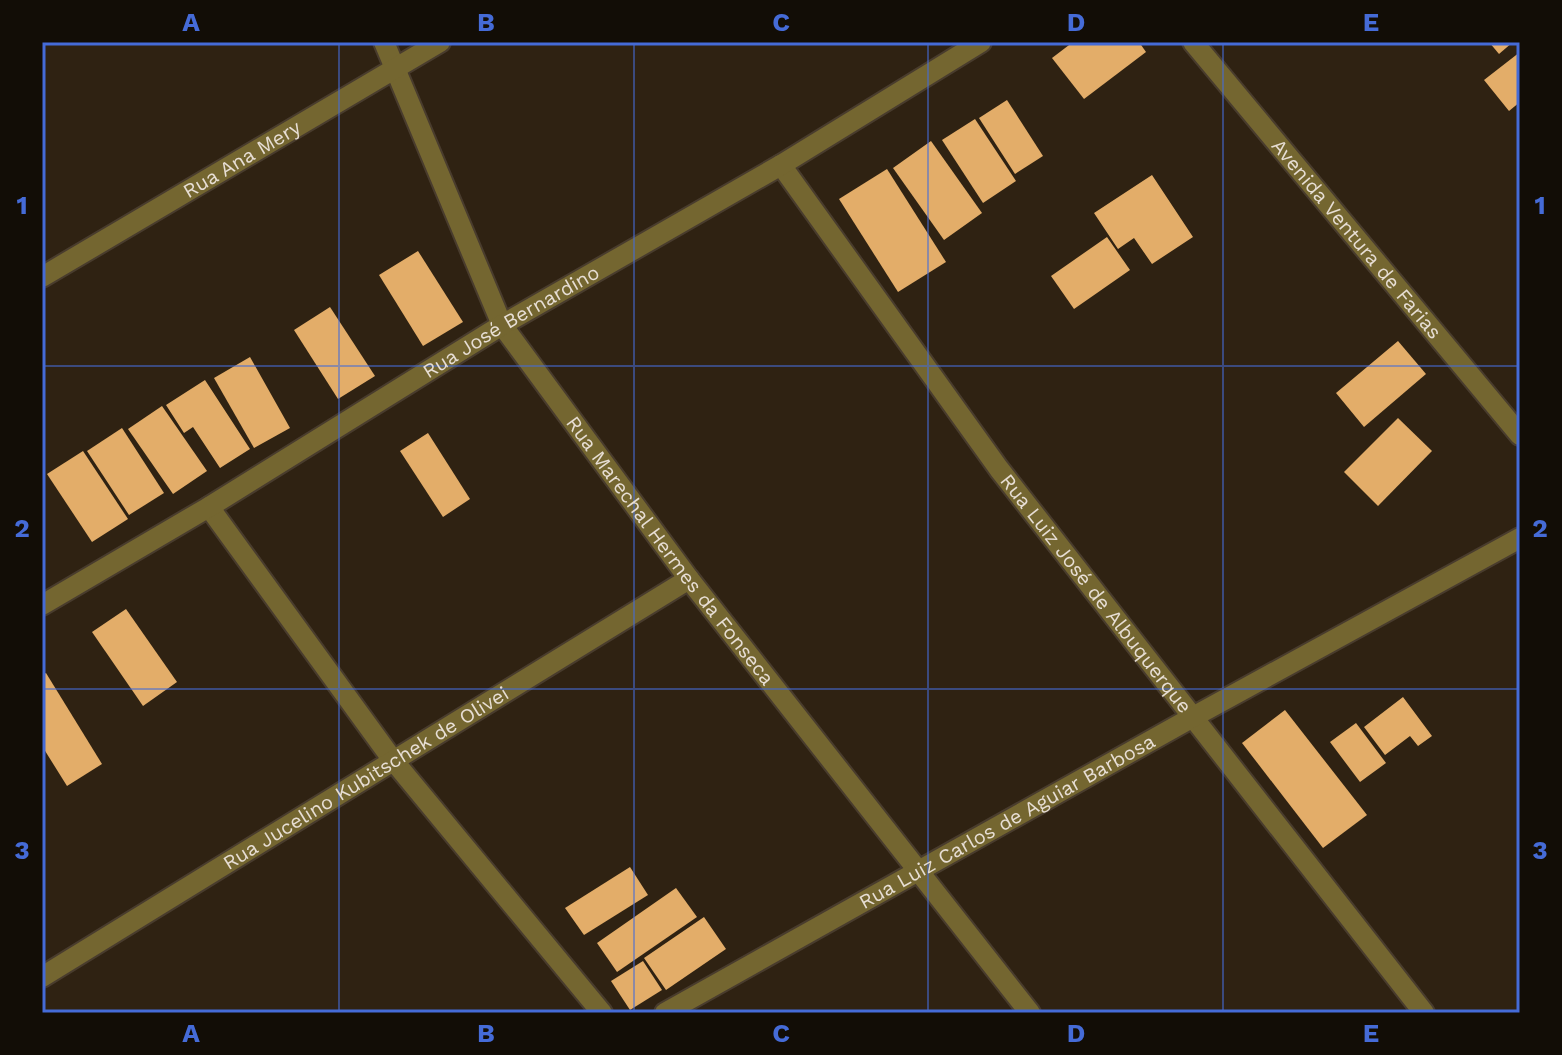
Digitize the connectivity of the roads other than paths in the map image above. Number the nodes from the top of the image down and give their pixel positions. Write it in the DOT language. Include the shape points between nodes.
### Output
graph roads {
  1 [pos="384,42"];
  2 [pos="440,42"];
  3 [pos="981,42"];
  4 [pos="1193,42"];
  5 [pos="396,69"];
  6 [pos="781,165"];
  7 [pos="42,277"];
  8 [pos="502,325"];
  9 [pos="1520,435"];
  10 [pos="209,507"];
  11 [pos="1520,538"];
  12 [pos="689,579"];
  13 [pos="42,605"];
  14 [pos="1193,717"];
  15 [pos="392,759"];
  16 [pos="917,870"];
  17 [pos="42,977"];
  18 [pos="602,1013"];
  19 [pos="665,1013"];
  20 [pos="1030,1013"];
  21 [pos="1424,1013"];
  1 -- 5 [label="street, Rua Marechal Hermes da Fonseca"];
  2 -- 5 [label="street, Rua Ana Mery"];
  3 -- 6 [label="street, Rua José Bernardino"];
  4 -- 9 [label="street, Avenida Ventura de Farias"];
  5 -- 7 [label="street, Rua Ana Mery"];
  5 -- 8 [label="street, Rua Marechal Hermes da Fonseca"];
  6 -- 8 [label="street, Rua José Bernardino"];
  6 -- 14 [label="street, Rua Luiz José de Albuquerque" via="999,469"];
  8 -- 10 [label="street, Rua José Bernardino"];
  8 -- 12 [label="street, Rua Marechal Hermes da Fonseca"];
  10 -- 13 [label="street, Rua José Bernardino"];
  10 -- 15 [label="street"];
  11 -- 14 [label="street, Rua Luiz Carlos de Aguiar Barbosa"];
  12 -- 15 [label="street, Rua Jucelino Kubitschek de Olivei"];
  12 -- 16 [label="street, Rua Marechal Hermes da Fonseca"];
  14 -- 16 [label="street, Rua Luiz Carlos de Aguiar Barbosa"];
  14 -- 21 [label="street, Rua Luiz José de Albuquerque"];
  15 -- 17 [label="street, Rua Jucelino Kubitschek de Olivei"];
  15 -- 18 [label="street"];
  16 -- 19 [label="street, Rua Luiz Carlos de Aguiar Barbosa"];
  16 -- 20 [label="street, Rua Marechal Hermes da Fonseca"];
}
